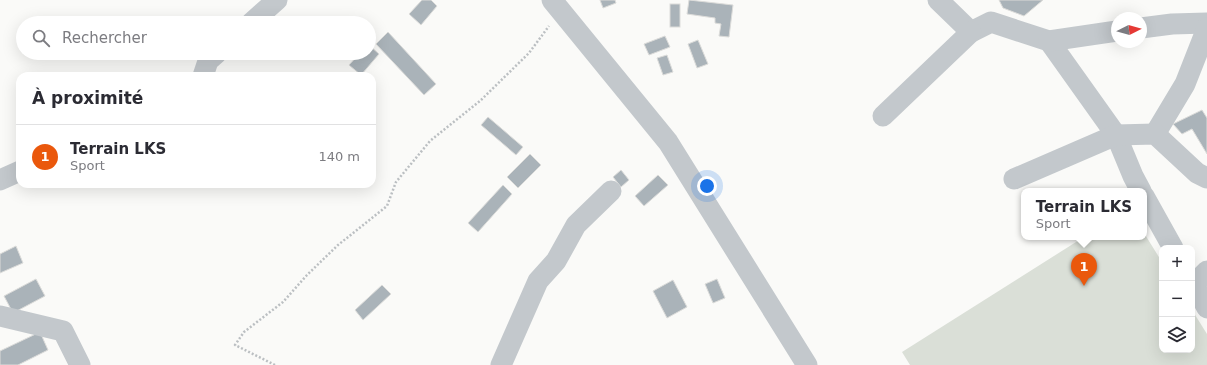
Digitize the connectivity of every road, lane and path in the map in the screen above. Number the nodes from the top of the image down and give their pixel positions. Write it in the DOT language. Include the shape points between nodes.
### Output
graph roads {
  1 [pos="277,0"];
  2 [pos="938,0"];
  3 [pos="560,3"];
  4 [pos="259,16"];
  5 [pos="1207,23"];
  6 [pos="1147,27"];
  7 [pos="1207,28"];
  8 [pos="971,32"];
  9 [pos="1111,32"];
  10 [pos="1049,41"];
  11 [pos="209,60"];
  12 [pos="204,72"];
  13 [pos="883,116"];
  14 [pos="1155,134"];
  15 [pos="1116,135"];
  16 [pos="16,173"];
  17 [pos="1207,178"];
  18 [pos="1014,179"];
  19 [pos="0,180"];
  20 [pos="1139,188"];
  21 [pos="610,191"];
  22 [pos="1147,201"];
  23 [pos="1171,245"];
  24 [pos="1198,279"];
  25 [pos="1207,308"];
  26 [pos="0,316"];
  27 [pos="80,365"];
  28 [pos="275,365"];
  29 [pos="501,365"];
  30 [pos="807,365"];
  1 -- 4 [label="street"];
  2 -- 8 [label="street"];
  3 -- 28 [label="path" via="529,53 480,100 430,140 396,182 387,206 338,245 283,302 244,332 235,345"];
  3 -- 30 [label="street" via="668,142"];
  5 -- 6 [label="street"];
  7 -- 14 [label="street" via="1185,84"];
  8 -- 10 [label="street" via="991,22"];
  8 -- 13 [label="street"];
  9 -- 10 [label="street"];
  10 -- 15 [label="street"];
  11 -- 12 [label="street"];
  14 -- 15 [label="street"];
  14 -- 17 [label="street" via="1197,173"];
  15 -- 18 [label="street"];
  15 -- 20 [label="street"];
  16 -- 19 [label="street"];
  21 -- 29 [label="street" via="576,225 556,261 538,281"];
  22 -- 23 [label="street"];
  24 -- 25 [label="street"];
  26 -- 27 [label="street" via="63,331"];
}
